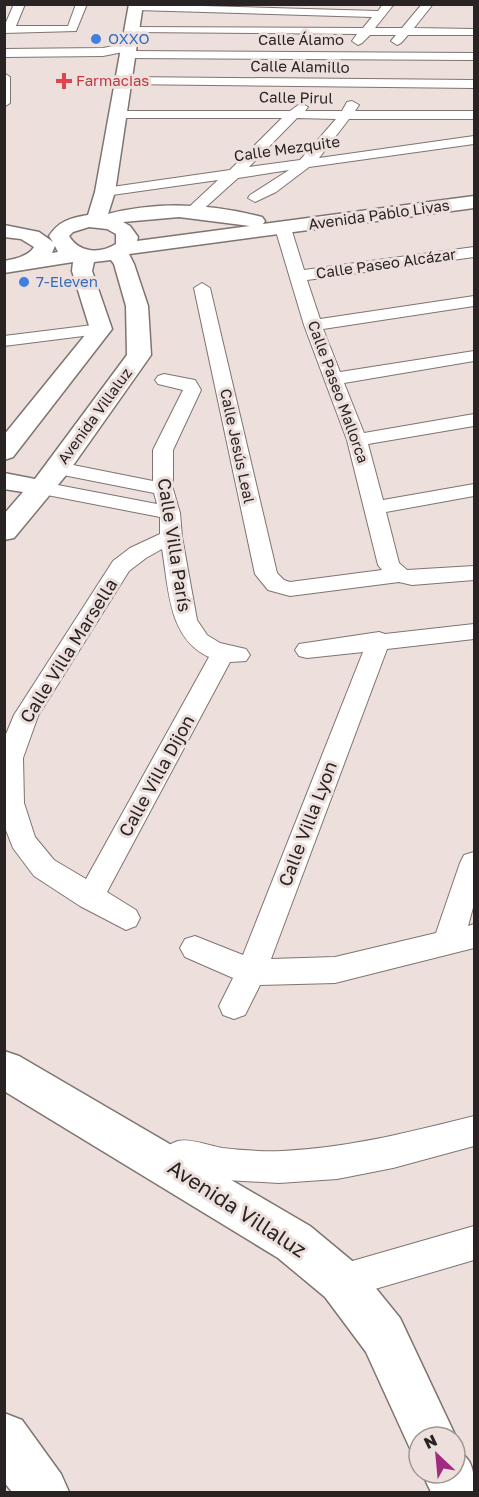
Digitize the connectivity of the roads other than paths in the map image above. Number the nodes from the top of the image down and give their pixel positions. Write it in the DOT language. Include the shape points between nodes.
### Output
graph roads {
  1 [pos="20,4"];
  2 [pos="82,4"];
  3 [pos="389,4"];
  4 [pos="428,4"];
  5 [pos="136,6"];
  6 [pos="379,14"];
  7 [pos="132,29"];
  8 [pos="7,30"];
  9 [pos="366,32"];
  10 [pos="404,32"];
  11 [pos="474,32"];
  12 [pos="4,55"];
  13 [pos="128,55"];
  14 [pos="345,57"];
  15 [pos="385,57"];
  16 [pos="474,57"];
  17 [pos="4,77"];
  18 [pos="125,81"];
  19 [pos="323,83"];
  20 [pos="366,84"];
  21 [pos="474,84"];
  22 [pos="5,90"];
  23 [pos="4,103"];
  24 [pos="118,114"];
  25 [pos="294,114"];
  26 [pos="345,115"];
  27 [pos="474,115"];
  28 [pos="474,140"];
  29 [pos="309,162"];
  30 [pos="236,172"];
  31 [pos="105,192"];
  32 [pos="255,198"];
  33 [pos="474,202"];
  34 [pos="145,211"];
  35 [pos="194,211"];
  36 [pos="92,222"];
  37 [pos="262,222"];
  38 [pos="283,228"];
  39 [pos="4,231"];
  40 [pos="171,241"];
  41 [pos="474,252"];
  42 [pos="121,255"];
  43 [pos="83,261"];
  44 [pos="12,266"];
  45 [pos="298,276"];
  46 [pos="202,288"];
  47 [pos="474,301"];
  48 [pos="313,325"];
  49 [pos="138,330"];
  50 [pos="96,335"];
  51 [pos="4,342"];
  52 [pos="4,356"];
  53 [pos="474,356"];
  54 [pos="333,379"];
  55 [pos="164,380"];
  56 [pos="474,420"];
  57 [pos="357,440"];
  58 [pos="4,452"];
  59 [pos="4,457"];
  60 [pos="58,468"];
  61 [pos="4,481"];
  62 [pos="42,488"];
  63 [pos="163,489"];
  64 [pos="474,490"];
  65 [pos="376,507"];
  66 [pos="170,525"];
  67 [pos="4,532"];
  68 [pos="474,573"];
  69 [pos="399,575"];
  70 [pos="474,632"];
  71 [pos="379,640"];
  72 [pos="307,650"];
  73 [pos="230,655"];
  74 [pos="474,863"];
  75 [pos="90,898"];
  76 [pos="126,918"];
  77 [pos="461,939"];
  78 [pos="195,948"];
  79 [pos="251,972"];
  80 [pos="234,1006"];
  81 [pos="4,1069"];
  82 [pos="474,1131"];
  83 [pos="182,1161"];
  84 [pos="474,1243"];
  85 [pos="341,1281"];
  86 [pos="425,1425"];
  87 [pos="4,1438"];
  88 [pos="43,1492"];
  1 -- 8 [label="street"];
  2 -- 8 [label="street" via="72,29"];
  3 -- 6 [label="street"];
  4 -- 10 [label="street"];
  5 -- 6 [label="street"];
  5 -- 7 [label="street"];
  6 -- 9 [label="street"];
  7 -- 9 [label="street"];
  7 -- 13 [label="street"];
  9 -- 10 [label="street"];
  9 -- 14 [label="street"];
  10 -- 11 [label="street"];
  10 -- 15 [label="street"];
  12 -- 13 [label="street, Calle Álamo"];
  13 -- 14 [label="street, Calle Álamo"];
  13 -- 18 [label="street"];
  14 -- 15 [label="street, Calle Álamo"];
  14 -- 19 [label="street"];
  15 -- 16 [label="street, Calle Álamo"];
  15 -- 20 [label="street"];
  17 -- 22 [label="street"];
  18 -- 19 [label="street, Calle Alamillo"];
  18 -- 24 [label="street"];
  19 -- 20 [label="street, Calle Alamillo"];
  19 -- 25 [label="street"];
  20 -- 21 [label="street, Calle Alamillo"];
  20 -- 26 [label="street"];
  22 -- 23 [label="street"];
  24 -- 25 [label="street, Calle Pirul"];
  24 -- 31 [label="street"];
  25 -- 26 [label="street, Calle Pirul"];
  25 -- 30 [label="street"];
  26 -- 27 [label="street, Calle Pirul"];
  26 -- 29 [label="street"];
  28 -- 29 [label="street, Calle Mezquite"];
  29 -- 30 [label="street, Calle Mezquite"];
  29 -- 32 [label="street"];
  30 -- 31 [label="street, Calle Mezquite"];
  30 -- 32 [label="street"];
  30 -- 35 [label="street"];
  31 -- 36 [label="street"];
  32 -- 37 [label="street"];
  33 -- 38 [label="street, Avenida Pablo Livas"];
  34 -- 35 [label="street, Avenida Pablo Livas"];
  34 -- 36 [label="street, Avenida Pablo Livas"];
  34 -- 40 [label="street" via="129,222 135,231"];
  35 -- 37 [label="street, Avenida Pablo Livas"];
  36 -- 39 [label="street, Avenida Pablo Livas"];
  36 -- 42 [label="street, Avenida Villaluz" via="121,228 127,242"];
  36 -- 43 [label="street" via="65,228 59,236 68,251"];
  37 -- 38 [label="street, Avenida Pablo Livas"];
  38 -- 40 [label="street, Avenida Pablo Livas"];
  38 -- 45 [label="street, Calle Paseo Mallorca"];
  39 -- 44 [label="street" via="31,235 45,246 34,260"];
  40 -- 42 [label="street, Avenida Pablo Livas"];
  41 -- 45 [label="street, Calle Paseo Alcázar"];
  42 -- 43 [label="street, Avenida Pablo Livas" via="88,265"];
  42 -- 49 [label="street, Avenida Villaluz" via="137,306"];
  43 -- 44 [label="street"];
  43 -- 50 [label="street"];
  45 -- 48 [label="street, Calle Paseo Mallorca"];
  46 -- 69 [label="street, Calle Jesús Leal" via="266,574 277,587 290,589"];
  47 -- 48 [label="street"];
  48 -- 54 [label="street, Calle Paseo Mallorca"];
  49 -- 50 [label="street"];
  49 -- 60 [label="street, Avenida Villaluz" via="139,355"];
  50 -- 51 [label="street"];
  50 -- 52 [label="street"];
  50 -- 58 [label="street"];
  53 -- 54 [label="street"];
  54 -- 57 [label="street, Calle Paseo Mallorca"];
  55 -- 63 [label="street, Calle Villa París" via="188,384 192,390 163,450"];
  56 -- 57 [label="street"];
  57 -- 65 [label="street, Calle Paseo Mallorca"];
  59 -- 60 [label="street"];
  60 -- 62 [label="street, Avenida Villaluz"];
  60 -- 63 [label="street"];
  61 -- 62 [label="street"];
  62 -- 66 [label="street"];
  62 -- 67 [label="street, Avenida Villaluz"];
  63 -- 66 [label="street, Calle Villa París"];
  64 -- 65 [label="street"];
  65 -- 69 [label="street, Calle Paseo Mallorca" via="389,565"];
  66 -- 73 [label="street, Calle Villa París" via="186,621 199,640"];
  66 -- 75 [label="street, Calle Villa Marsella" via="121,566 26,715 10,758 11,803 22,841 44,868"];
  68 -- 69 [label="street" via="412,578"];
  70 -- 71 [label="street"];
  71 -- 72 [label="street"];
  71 -- 79 [label="street, Calle Villa Lyon"];
  73 -- 75 [label="street, Calle Villa Dijon"];
  74 -- 77 [label="street"];
  75 -- 76 [label="street, Calle Villa Marsella"];
  77 -- 79 [label="street" via="334,970"];
  78 -- 79 [label="street"];
  79 -- 80 [label="street, Calle Villa Lyon"];
  81 -- 83 [label="street, Avenida Villaluz"];
  82 -- 83 [label="street" via="337,1162 279,1167"];
  83 -- 85 [label="street, Avenida Villaluz"];
  84 -- 85 [label="street"];
  85 -- 86 [label="street, Avenida Villaluz" via="383,1335"];
  87 -- 88 [label="street"];
}
